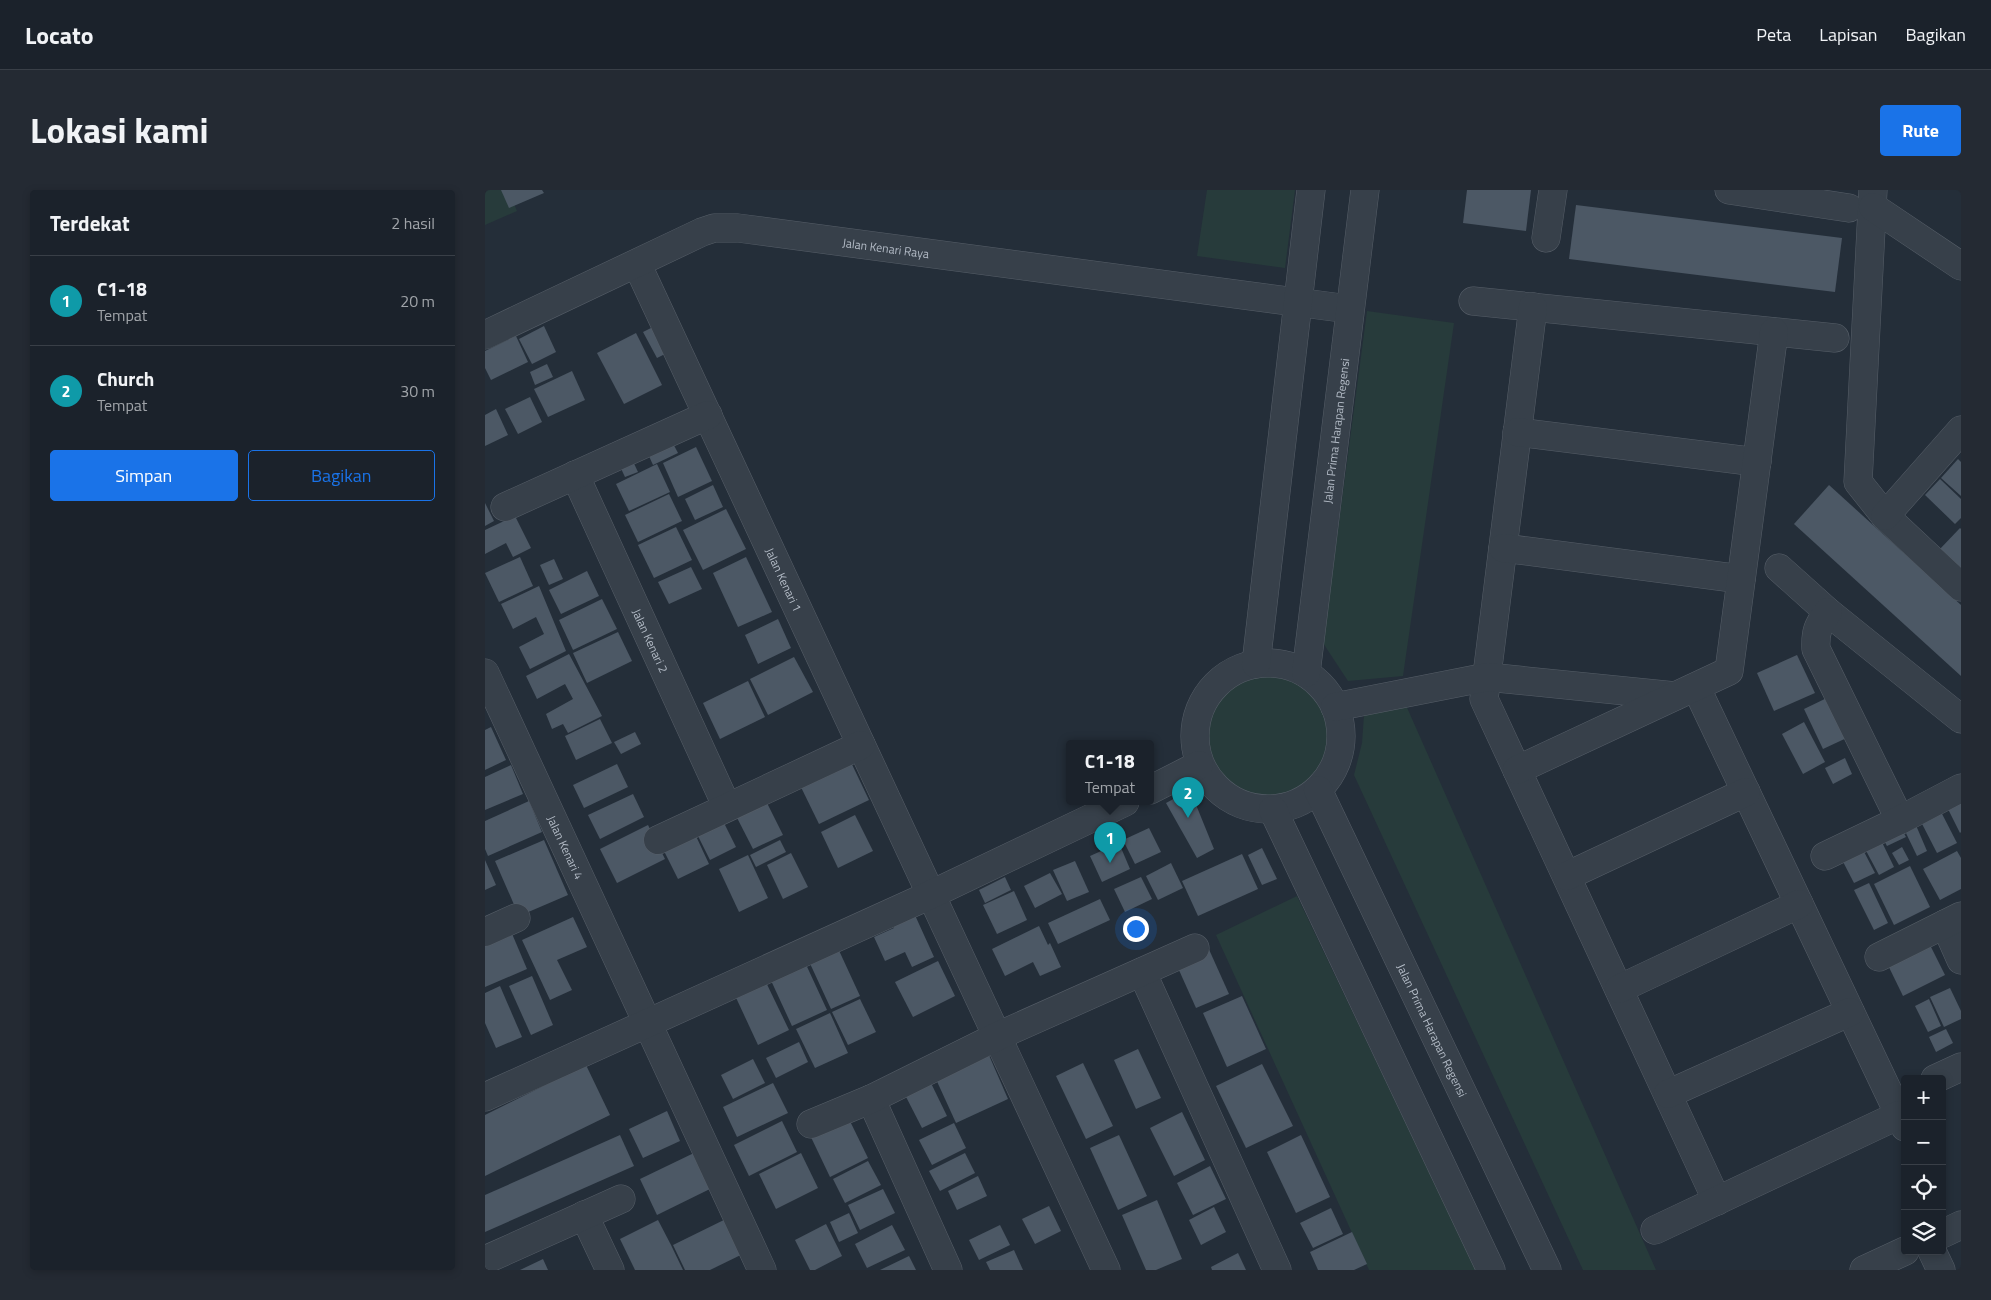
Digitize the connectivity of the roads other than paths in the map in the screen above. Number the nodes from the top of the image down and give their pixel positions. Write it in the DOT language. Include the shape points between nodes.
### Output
graph roads {
  1 [pos="1311,190"];
  2 [pos="1365,190"];
  3 [pos="1553,190"];
  4 [pos="1729,190"];
  5 [pos="1761,192"];
  6 [pos="1865,201"];
  7 [pos="1545,238"];
  8 [pos="637,264"];
  9 [pos="1961,266"];
  10 [pos="1473,301"];
  11 [pos="1302,303"];
  12 [pos="1344,308"];
  13 [pos="1533,308"];
  14 [pos="1774,332"];
  15 [pos="485,335"];
  16 [pos="1835,338"];
  17 [pos="708,415"];
  18 [pos="1961,430"];
  19 [pos="1517,432"];
  20 [pos="1757,462"];
  21 [pos="575,475"];
  22 [pos="505,507"];
  23 [pos="1885,516"];
  24 [pos="1503,548"];
  25 [pos="1779,568"];
  26 [pos="1741,580"];
  27 [pos="1961,587"];
  28 [pos="1828,612"];
  29 [pos="1256,664"];
  30 [pos="485,673"];
  31 [pos="1306,673"];
  32 [pos="1487,677"];
  33 [pos="1686,692"];
  34 [pos="1335,706"];
  35 [pos="1961,719"];
  36 [pos="861,745"];
  37 [pos="1199,765"];
  38 [pos="1517,770"];
  39 [pos="1154,788"];
  40 [pos="1961,788"];
  41 [pos="1318,790"];
  42 [pos="1745,792"];
  43 [pos="1119,805"];
  44 [pos="727,807"];
  45 [pos="1273,810"];
  46 [pos="1901,820"];
  47 [pos="658,840"];
  48 [pos="1825,856"];
  49 [pos="1567,876"];
  50 [pos="929,895"];
  51 [pos="1799,904"];
  52 [pos="516,918"];
  53 [pos="1953,920"];
  54 [pos="485,932"];
  55 [pos="1195,948"];
  56 [pos="1879,958"];
  57 [pos="1961,960"];
  58 [pos="1142,972"];
  59 [pos="1619,989"];
  60 [pos="1850,1012"];
  61 [pos="648,1022"];
  62 [pos="998,1036"];
  63 [pos="1961,1067"];
  64 [pos="1944,1075"];
  65 [pos="1668,1094"];
  66 [pos="485,1097"];
  67 [pos="871,1099"];
  68 [pos="1902,1120"];
  69 [pos="1901,1121"];
  70 [pos="811,1124"];
  71 [pos="621,1199"];
  72 [pos="1717,1200"];
  73 [pos="584,1215"];
  74 [pos="1961,1225"];
  75 [pos="1655,1230"];
  76 [pos="1946,1232"];
  77 [pos="1901,1253"];
  78 [pos="1934,1255"];
  79 [pos="485,1260"];
  80 [pos="610,1270"];
  81 [pos="762,1270"];
  82 [pos="948,1270"];
  83 [pos="1106,1270"];
  84 [pos="1277,1270"];
  85 [pos="1491,1270"];
  86 [pos="1547,1270"];
  87 [pos="1864,1270"];
  88 [pos="1941,1270"];
  1 -- 11 [label="street"];
  2 -- 12 [label="street, Jalan Prima Harapan Regensi"];
  3 -- 7 [label="street"];
  4 -- 5 [label="street"];
  5 -- 6 [label="street"];
  6 -- 9 [label="street"];
  6 -- 23 [label="street" via="1857,475 1860,486"];
  8 -- 11 [label="street, Jalan Kenari Raya" via="702,232 715,228 738,228"];
  8 -- 15 [label="street, Jalan Kenari Raya"];
  8 -- 17 [label="street, Jalan Kenari 1"];
  10 -- 13 [label="street"];
  11 -- 12 [label="street, Jalan Kenari Raya"];
  11 -- 29 [label="street"];
  12 -- 31 [label="street, Jalan Prima Harapan Regensi"];
  13 -- 14 [label="street"];
  13 -- 19 [label="street"];
  14 -- 16 [label="street"];
  14 -- 20 [label="street"];
  17 -- 21 [label="street"];
  17 -- 36 [label="street, Jalan Kenari 1"];
  18 -- 23 [label="street"];
  19 -- 20 [label="street"];
  19 -- 24 [label="street"];
  20 -- 26 [label="street"];
  21 -- 22 [label="street"];
  21 -- 44 [label="street, Jalan Kenari 2"];
  23 -- 27 [label="street"];
  24 -- 26 [label="street"];
  24 -- 32 [label="street"];
  25 -- 28 [label="street"];
  26 -- 33 [label="street" via="1729,671"];
  28 -- 35 [label="street"];
  28 -- 46 [label="street" via="1818,625 1816,650"];
  29 -- 31 [label="street" via="1282,664"];
  29 -- 37 [label="street" via="1233,672 1214,686 1200,706 1194,737 1194,752"];
  30 -- 61 [label="street, Jalan Kenari 4"];
  31 -- 34 [label="street" via="1323,687"];
  32 -- 33 [label="street"];
  32 -- 34 [label="street"];
  32 -- 38 [label="street" via="1484,699"];
  33 -- 38 [label="street"];
  33 -- 42 [label="street"];
  34 -- 41 [label="street" via="1341,729 1340,751 1332,772"];
  36 -- 44 [label="street"];
  36 -- 50 [label="street, Jalan Kenari 1"];
  37 -- 39 [label="street"];
  37 -- 45 [label="street" via="1211,784 1235,802 1253,809"];
  38 -- 49 [label="street"];
  40 -- 46 [label="street"];
  41 -- 45 [label="street" via="1297,804"];
  41 -- 86 [label="street, Jalan Prima Harapan Regensi"];
  42 -- 49 [label="street"];
  42 -- 51 [label="street"];
  43 -- 50 [label="street"];
  44 -- 47 [label="street"];
  45 -- 85 [label="street"];
  46 -- 48 [label="street"];
  49 -- 59 [label="street"];
  50 -- 61 [label="street"];
  50 -- 62 [label="street, Jalan Kenari 1"];
  51 -- 59 [label="street"];
  51 -- 60 [label="street"];
  52 -- 54 [label="street"];
  53 -- 56 [label="street"];
  53 -- 57 [label="street"];
  55 -- 58 [label="street"];
  58 -- 62 [label="street"];
  58 -- 84 [label="street"];
  59 -- 65 [label="street"];
  60 -- 65 [label="street"];
  60 -- 68 [label="street"];
  61 -- 66 [label="street"];
  61 -- 81 [label="street, Jalan Kenari 4"];
  62 -- 67 [label="street"];
  62 -- 83 [label="street, Jalan Kenari 1"];
  63 -- 64 [label="street"];
  65 -- 72 [label="street"];
  67 -- 70 [label="street"];
  67 -- 82 [label="street"];
  69 -- 72 [label="street"];
  71 -- 73 [label="street"];
  72 -- 75 [label="street"];
  73 -- 79 [label="street"];
  73 -- 80 [label="street"];
  74 -- 76 [label="street"];
  77 -- 87 [label="street"];
  78 -- 88 [label="street"];
}
